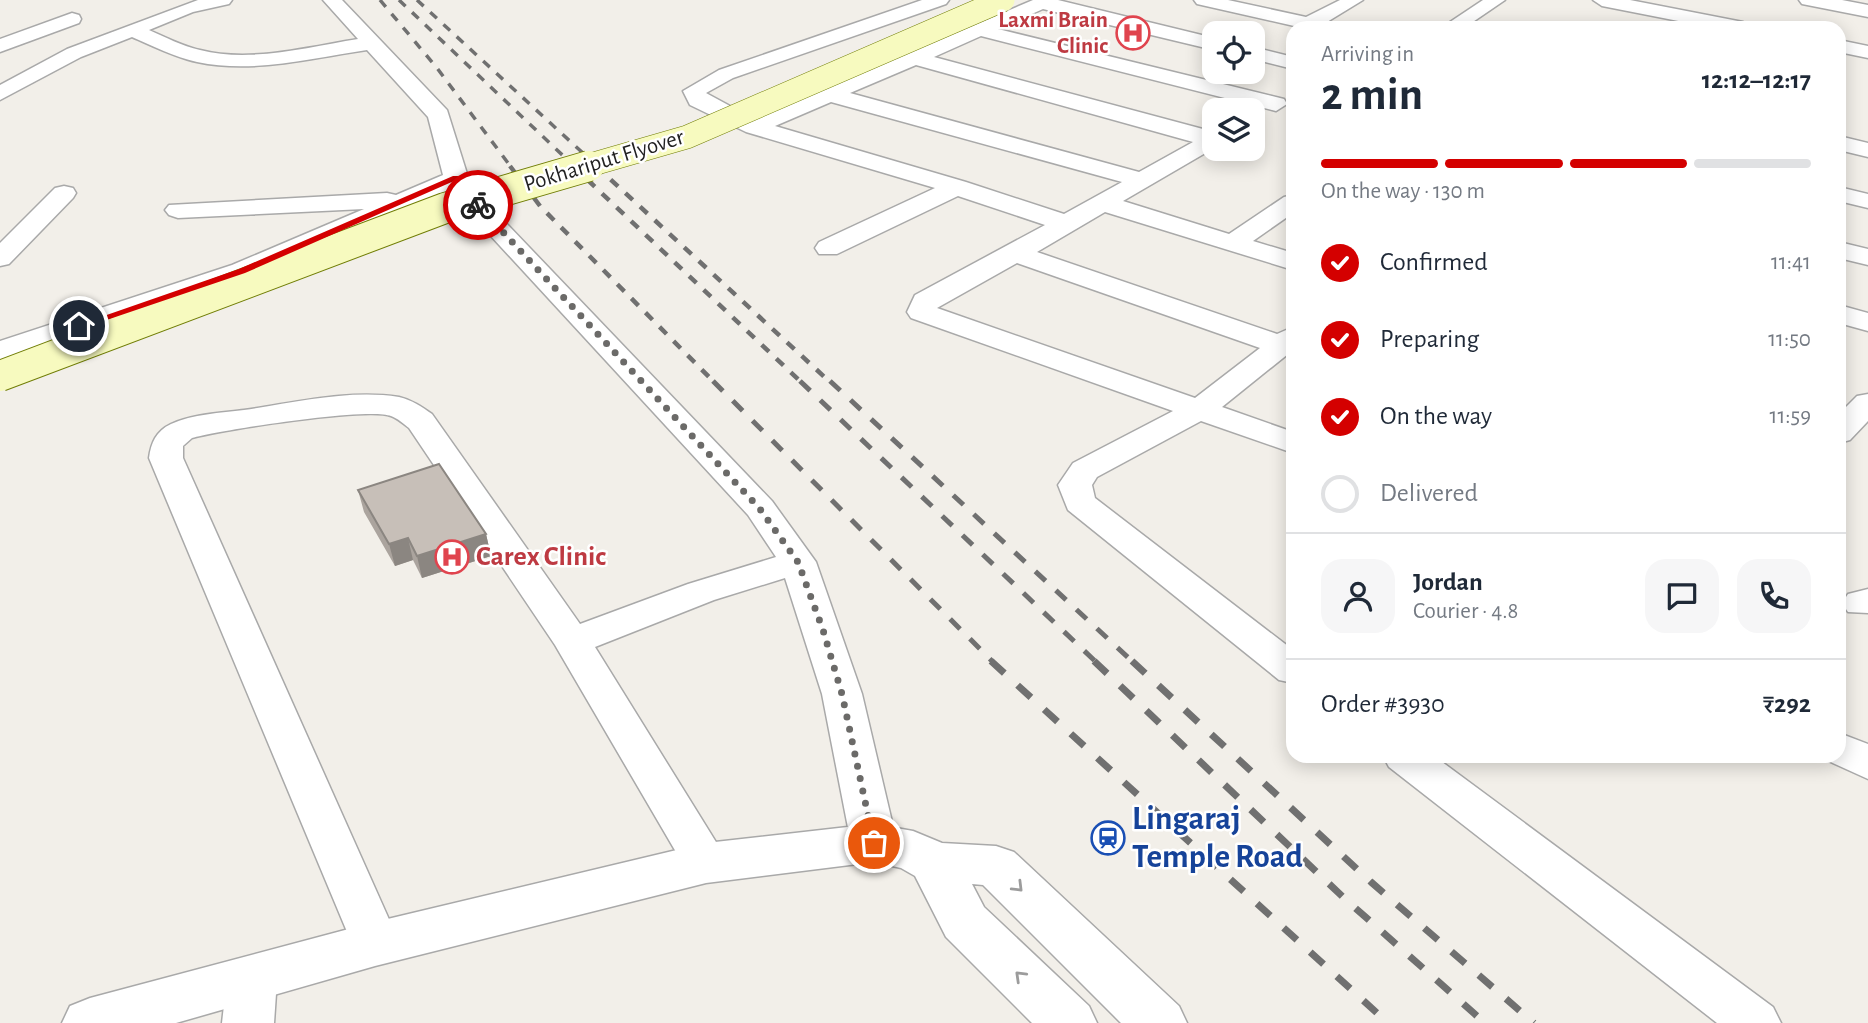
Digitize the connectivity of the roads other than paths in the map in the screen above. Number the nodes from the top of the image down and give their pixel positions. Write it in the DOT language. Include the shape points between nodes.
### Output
graph roads {
  1 [pos="223,0"];
  2 [pos="332,0"];
  3 [pos="940,0"];
  4 [pos="1003,0"];
  5 [pos="1203,0"];
  6 [pos="1354,0"];
  7 [pos="1496,0"];
  8 [pos="1602,0"];
  9 [pos="1809,0"];
  10 [pos="1045,2"];
  11 [pos="1628,5"];
  12 [pos="1868,11"];
  13 [pos="72,19"];
  14 [pos="1301,21"];
  15 [pos="1314,21"];
  16 [pos="1462,21"];
  17 [pos="1603,21"];
  18 [pos="1705,21"];
  19 [pos="1128,24"];
  20 [pos="132,30"];
  21 [pos="978,30"];
  22 [pos="1202,41"];
  23 [pos="374,43"];
  24 [pos="1846,47"];
  25 [pos="0,48"];
  26 [pos="1868,51"];
  27 [pos="1068,52"];
  28 [pos="74,53"];
  29 [pos="1265,56"];
  30 [pos="915,58"];
  31 [pos="1286,61"];
  32 [pos="0,94"];
  33 [pos="831,95"];
  34 [pos="1271,106"];
  35 [pos="1286,116"];
  36 [pos="754,127"];
  37 [pos="1202,137"];
  38 [pos="1846,145"];
  39 [pos="1202,147"];
  40 [pos="1868,150"];
  41 [pos="456,178"];
  42 [pos="1142,180"];
  43 [pos="957,187"];
  44 [pos="64,193"];
  45 [pos="1846,196"];
  46 [pos="410,199"];
  47 [pos="1868,201"];
  48 [pos="1102,203"];
  49 [pos="1286,207"];
  50 [pos="177,210"];
  51 [pos="1067,223"];
  52 [pos="1231,244"];
  53 [pos="828,248"];
  54 [pos="1846,252"];
  55 [pos="1015,253"];
  56 [pos="1868,257"];
  57 [pos="0,258"];
  58 [pos="1286,260"];
  59 [pos="1846,316"];
  60 [pos="1868,322"];
  61 [pos="1286,341"];
  62 [pos="1286,342"];
  63 [pos="0,351"];
  64 [pos="0,376"];
  65 [pos="1846,394"];
  66 [pos="1868,402"];
  67 [pos="1201,408"];
  68 [pos="1846,426"];
  69 [pos="1286,440"];
  70 [pos="798,562"];
  71 [pos="572,642"];
  72 [pos="1286,665"];
  73 [pos="1846,752"];
  74 [pos="1413,763"];
  75 [pos="1868,763"];
  76 [pos="874,843"];
  77 [pos="934,862"];
  78 [pos="706,863"];
  79 [pos="375,944"];
  80 [pos="250,1001"];
  81 [pos="90,1023"];
  82 [pos="1069,1023"];
  83 [pos="1159,1023"];
  84 [pos="1755,1023"];
  1 -- 20 [label="street" via="187,8"];
  2 -- 23 [label="street"];
  3 -- 36 [label="street" via="726,74 694,91 698,100"];
  4 -- 64 [label="main road, Pokhariput Flyover, bridge" via="687,137 445,208"];
  5 -- 14 [label="street"];
  6 -- 15 [label="street"];
  7 -- 16 [label="street"];
  8 -- 11 [label="street"];
  9 -- 12 [label="street"];
  10 -- 19 [label="street"];
  10 -- 21 [label="street"];
  11 -- 17 [label="street"];
  11 -- 18 [label="street"];
  13 -- 25 [label="street"];
  19 -- 22 [label="street"];
  19 -- 27 [label="street"];
  20 -- 23 [label="street" via="198,57 217,59"];
  20 -- 28 [label="street"];
  21 -- 27 [label="street"];
  21 -- 30 [label="street"];
  23 -- 41 [label="street" via="439,115"];
  24 -- 26 [label="street"];
  25 -- 28 [label="street"];
  27 -- 34 [label="street"];
  28 -- 32 [label="street"];
  29 -- 31 [label="street"];
  30 -- 33 [label="street"];
  30 -- 37 [label="street"];
  33 -- 36 [label="street"];
  33 -- 42 [label="street"];
  34 -- 35 [label="street"];
  36 -- 43 [label="street"];
  38 -- 40 [label="street"];
  39 -- 42 [label="street"];
  41 -- 46 [label="street"];
  41 -- 70 [label="street" via="498,229 760,509"];
  42 -- 48 [label="street"];
  43 -- 51 [label="street"];
  43 -- 53 [label="street"];
  44 -- 57 [label="street"];
  45 -- 47 [label="street"];
  46 -- 50 [label="street"];
  46 -- 63 [label="street" via="242,271"];
  48 -- 51 [label="street"];
  48 -- 52 [label="street"];
  49 -- 52 [label="street"];
  51 -- 55 [label="street"];
  52 -- 58 [label="street"];
  54 -- 56 [label="street"];
  55 -- 61 [label="street"];
  55 -- 67 [label="street" via="925,301 921,312"];
  59 -- 60 [label="street"];
  62 -- 67 [label="street"];
  65 -- 66 [label="street"];
  66 -- 68 [label="street"];
  67 -- 69 [label="street"];
  67 -- 72 [label="street" via="1085,470 1075,479 1074,490 1080,503"];
  70 -- 71 [label="street" via="701,592"];
  70 -- 76 [label="street" via="842,694"];
  71 -- 78 [label="street"];
  71 -- 79 [label="street" via="421,421 401,407 331,407 199,426 181,431 167,443 166,458"];
  73 -- 75 [label="street"];
  74 -- 84 [label="street"];
  76 -- 77 [label="street" via="913,851"];
  76 -- 78 [label="street"];
  82 -- 77 [label="street, one-way" via="965,922"];
  77 -- 83 [label="street, one-way" via="996,866"];
  78 -- 79 [label="street"];
  79 -- 80 [label="street"];
  80 -- 81 [label="street"];
}
